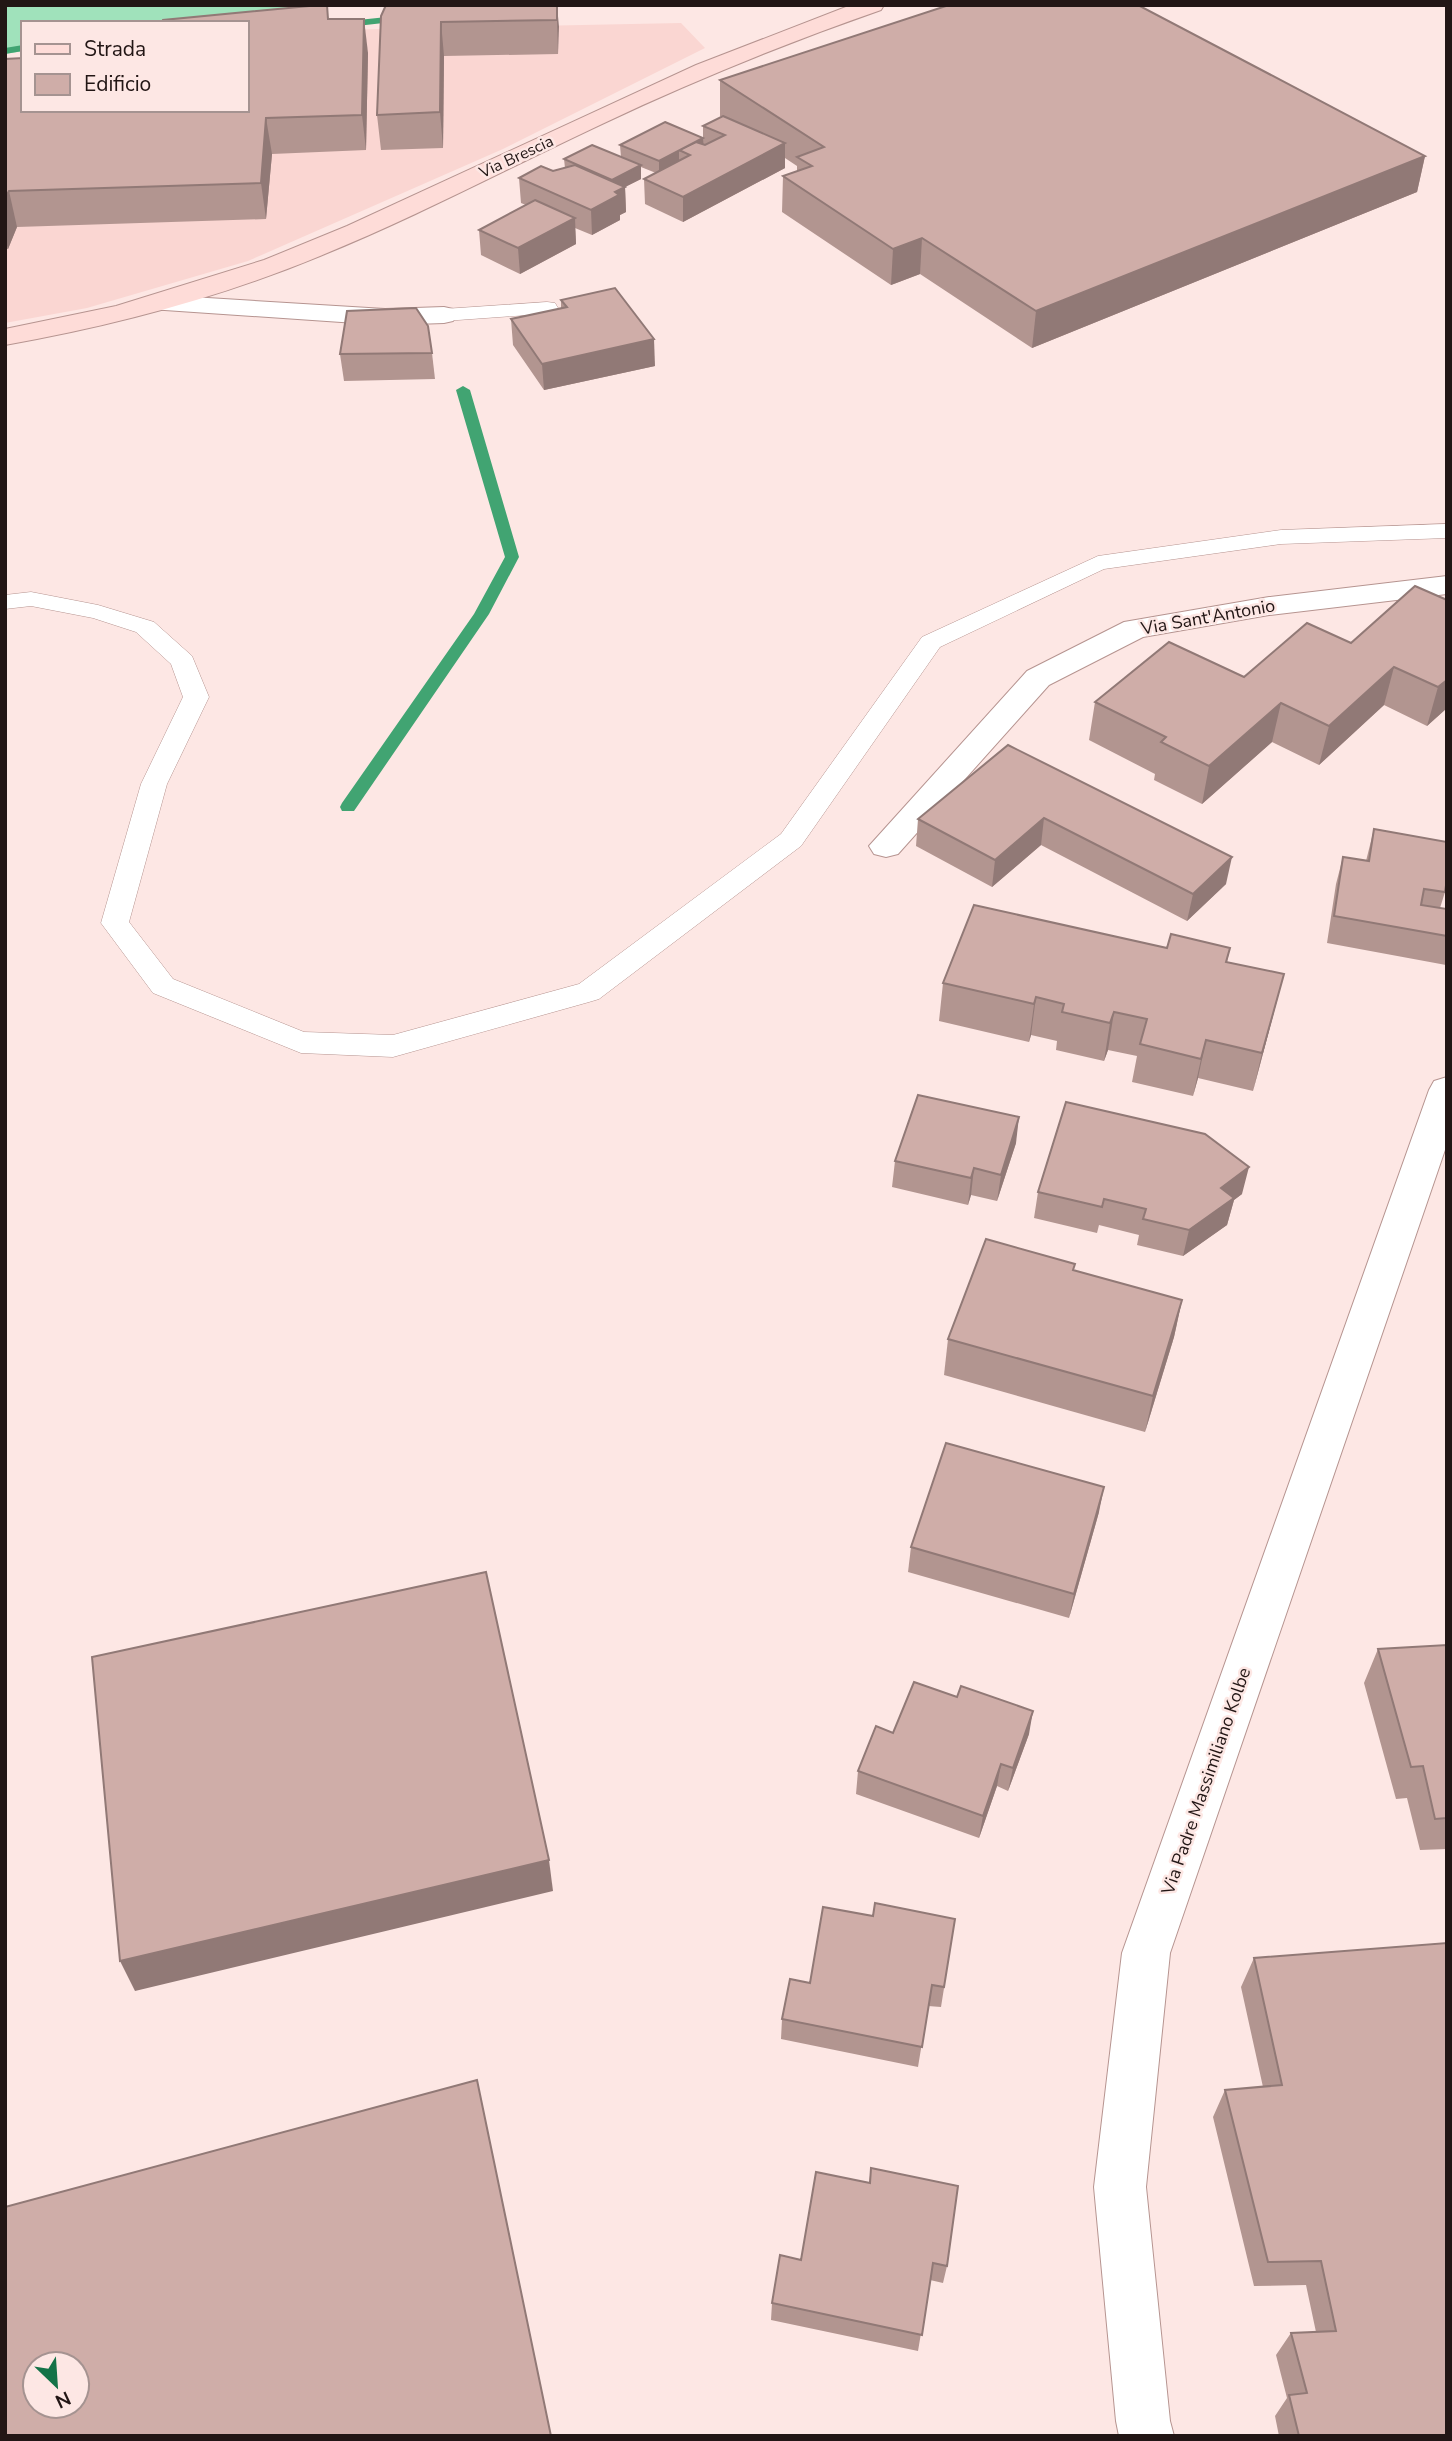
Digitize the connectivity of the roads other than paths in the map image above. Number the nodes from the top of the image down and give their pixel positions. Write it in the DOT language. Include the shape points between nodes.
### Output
graph roads {
  1 [pos="873,5"];
  2 [pos="159,303"];
  3 [pos="547,308"];
  4 [pos="444,314"];
  5 [pos="5,337"];
  6 [pos="1447,531"];
  7 [pos="1447,585"];
  8 [pos="5,602"];
  9 [pos="886,846"];
  10 [pos="1447,1090"];
  11 [pos="1436,1148"];
  12 [pos="1139,2431"];
  1 -- 2 [label="main road, Via Brescia" via="709,67 312,250"];
  2 -- 4 [label="street, Via Brescia" via="385,317"];
  2 -- 5 [label="main road, Via Brescia"];
  3 -- 4 [label="lane"];
  6 -- 8 [label="lane" via="1281,537 1098,562 931,642 791,840 589,992 393,1046 301,1042 163,986 115,923 154,784 196,697 183,661 145,627 31,599"];
  7 -- 9 [label="street, Via Sant'Antonio" via="1269,606 1135,629 1038,678"];
  10 -- 11 [label="street"];
  11 -- 12 [label="street, Via Padre Massimiliano Kolbe" via="1318,1465 1146,1953 1119,2187"];
}
